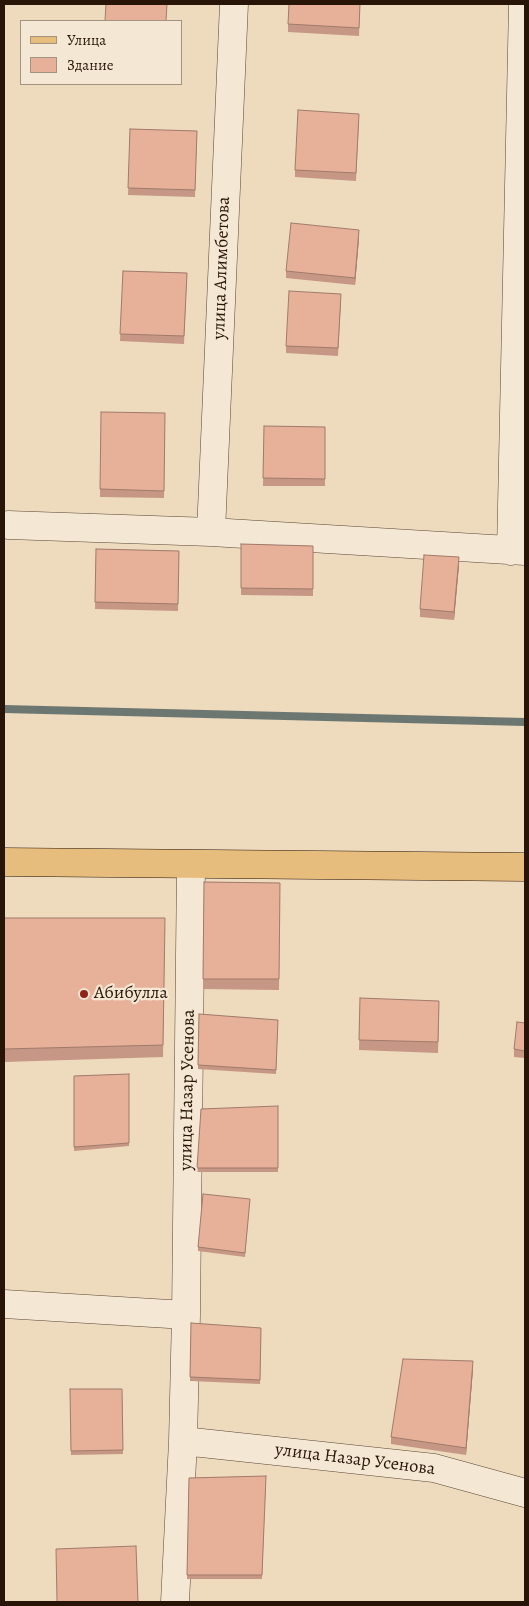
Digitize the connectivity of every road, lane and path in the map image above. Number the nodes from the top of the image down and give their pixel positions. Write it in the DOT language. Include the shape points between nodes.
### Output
graph roads {
  1 [pos="234,4"];
  2 [pos="523,4"];
  3 [pos="8,525"];
  4 [pos="211,532"];
  5 [pos="518,551"];
  6 [pos="4,862"];
  7 [pos="191,865"];
  8 [pos="525,867"];
  9 [pos="4,1304"];
  10 [pos="186,1315"];
  11 [pos="183,1441"];
  12 [pos="525,1493"];
  13 [pos="175,1602"];
  1 -- 4 [label="street, улица Алимбетова"];
  2 -- 5 [label="street"];
  3 -- 4 [label="street"];
  4 -- 5 [label="street"];
  6 -- 7 [label="main road"];
  7 -- 8 [label="main road"];
  7 -- 10 [label="street, улица Назар Усенова"];
  9 -- 10 [label="street"];
  10 -- 11 [label="street, улица Назар Усенова"];
  11 -- 12 [label="street, улица Назар Усенова" via="434,1468"];
  11 -- 13 [label="street, улица Назар Усенова"];
}
